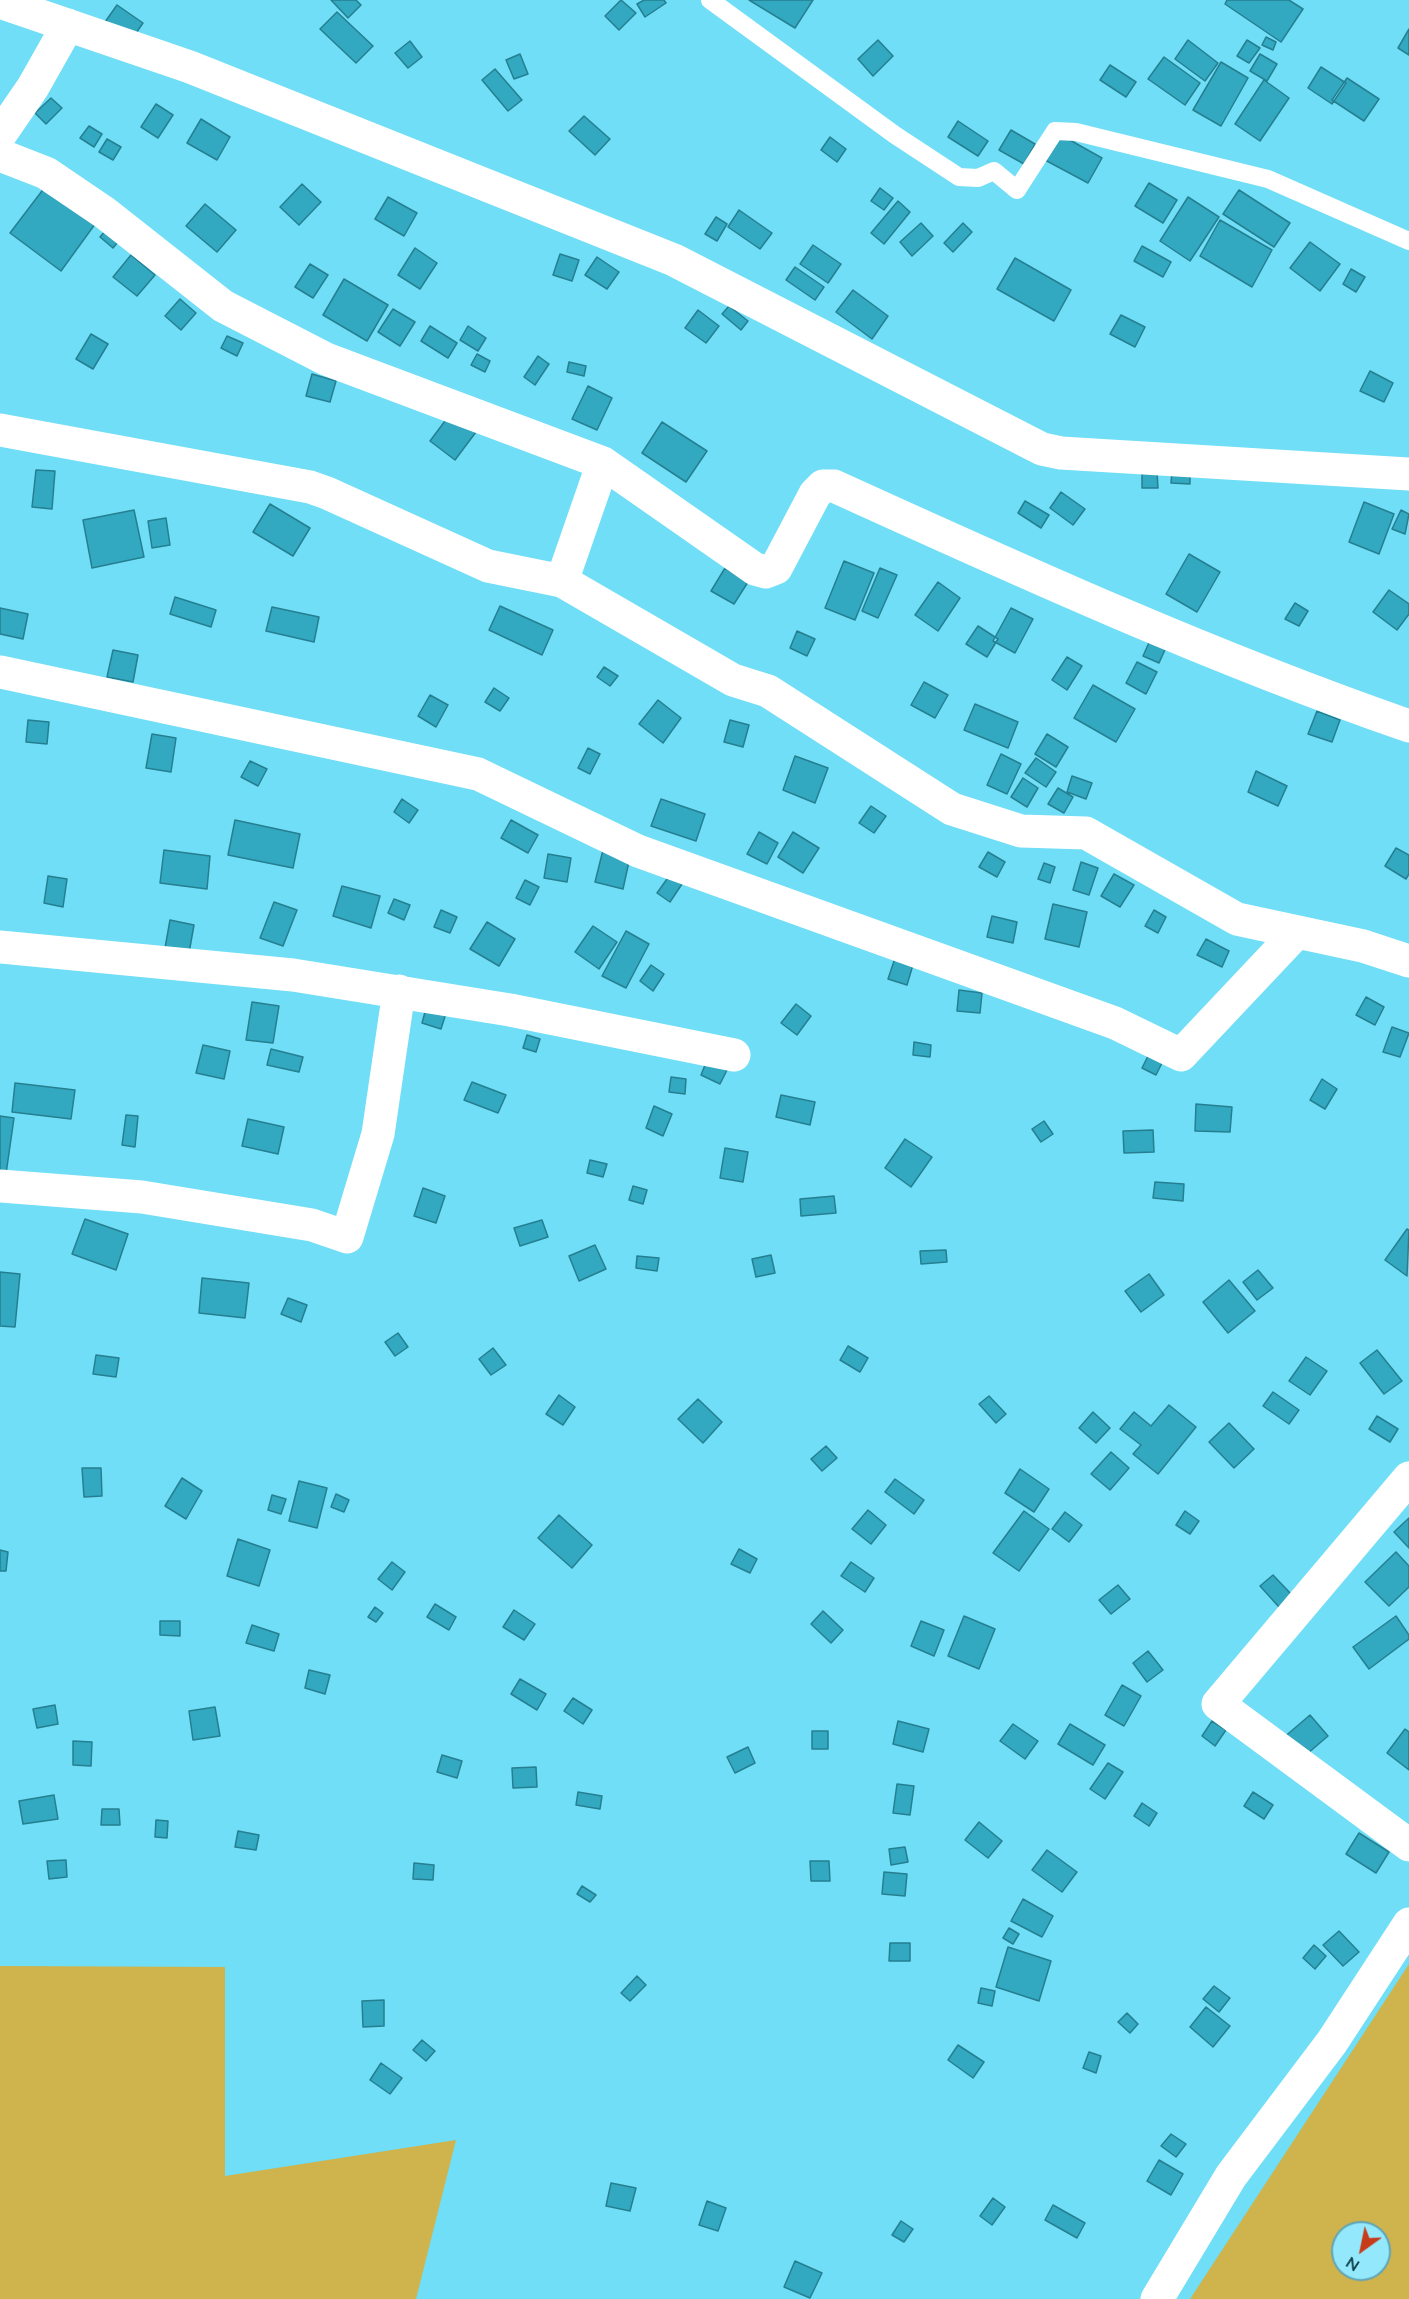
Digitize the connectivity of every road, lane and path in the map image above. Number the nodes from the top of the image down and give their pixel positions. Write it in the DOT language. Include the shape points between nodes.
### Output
graph roads {
  1 [pos="710,0"];
  2 [pos="0,2"];
  3 [pos="68,25"];
  4 [pos="0,135"];
  5 [pos="0,155"];
  6 [pos="1409,241"];
  7 [pos="0,430"];
  8 [pos="603,463"];
  9 [pos="1409,474"];
  10 [pos="562,581"];
  11 [pos="0,672"];
  12 [pos="1409,726"];
  13 [pos="1297,932"];
  14 [pos="0,947"];
  15 [pos="1409,961"];
  16 [pos="399,991"];
  17 [pos="734,1055"];
  18 [pos="0,1186"];
  19 [pos="1409,1478"];
  20 [pos="1409,1845"];
  21 [pos="1409,1924"];
  22 [pos="1157,2299"];
  1 -- 6 [label="lane" via="959,177 978,178 994,171 1017,190 1055,131 1076,132 1268,179"];
  2 -- 3 [label="street"];
  3 -- 4 [label="street"];
  3 -- 9 [label="street" via="190,67 674,260 1042,449"];
  5 -- 8 [label="street" via="46,173 105,213 212,299 315,353"];
  7 -- 10 [label="street" via="310,487 488,566"];
  8 -- 10 [label="street"];
  8 -- 12 [label="street" via="755,569 766,572 776,568 815,494 823,486 834,486 1083,599 1302,689"];
  10 -- 13 [label="street" via="733,680 768,691 952,809 1021,831 1086,833 1215,909 1237,919"];
  11 -- 13 [label="street" via="478,774 638,851 1115,1023 1181,1055"];
  13 -- 15 [label="street"];
  14 -- 16 [label="street" via="293,975"];
  16 -- 17 [label="street"];
  16 -- 18 [label="street" via="378,1134 347,1237 312,1225 142,1197"];
  19 -- 20 [label="street" via="1218,1704"];
  21 -- 22 [label="street" via="1332,2042 1231,2176"];
}
